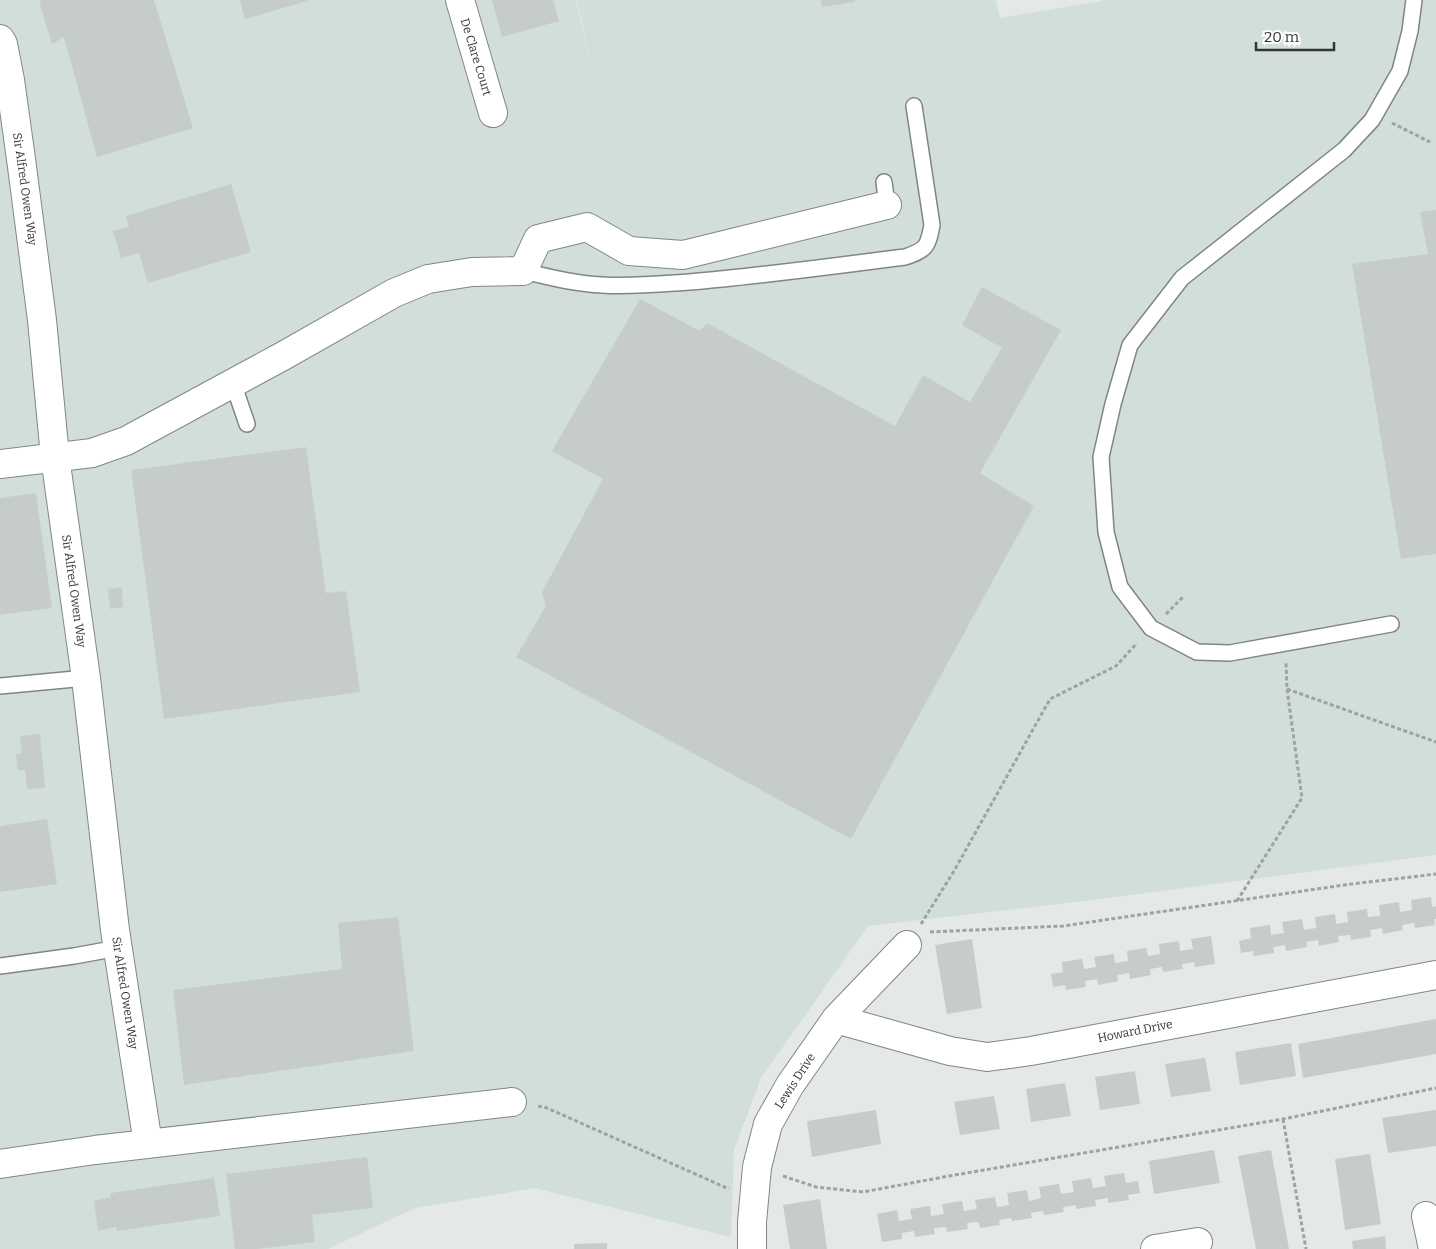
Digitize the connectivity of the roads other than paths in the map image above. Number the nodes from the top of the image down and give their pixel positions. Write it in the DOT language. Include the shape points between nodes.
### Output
graph roads {
  1 [pos="460,0"];
  2 [pos="1414,0"];
  3 [pos="0,39"];
  4 [pos="914,106"];
  5 [pos="493,113"];
  6 [pos="886,193"];
  7 [pos="523,271"];
  8 [pos="233,383"];
  9 [pos="247,424"];
  10 [pos="55,457"];
  11 [pos="0,464"];
  12 [pos="1391,624"];
  13 [pos="86,678"];
  14 [pos="0,686"];
  15 [pos="911,939"];
  16 [pos="118,948"];
  17 [pos="0,966"];
  18 [pos="1436,975"];
  19 [pos="836,1019"];
  20 [pos="512,1102"];
  21 [pos="148,1144"];
  22 [pos="0,1164"];
  23 [pos="1426,1216"];
  24 [pos="1198,1242"];
  25 [pos="752,1249"];
  26 [pos="1155,1249"];
  27 [pos="1433,1249"];
  1 -- 5 [label="street, De Clare Court"];
  2 -- 12 [label="lane" via="1400,71 1372,120 1344,150 1182,278 1130,345 1102,457 1106,532 1120,587 1151,628 1197,652 1230,653"];
  3 -- 10 [label="street, Sir Alfred Owen Way" via="10,80 25,187"];
  4 -- 7 [label="lane" via="932,226 929,242 920,252 905,257 794,271 644,285 565,281"];
  6 -- 7 [label="street" via="684,255 629,251 587,227 539,233"];
  7 -- 8 [label="street" via="472,272 428,279 394,293"];
  8 -- 9 [label="lane"];
  8 -- 10 [label="street" via="126,441 92,453"];
  10 -- 11 [label="street"];
  10 -- 13 [label="street, Sir Alfred Owen Way"];
  13 -- 14 [label="lane"];
  13 -- 16 [label="street, Sir Alfred Owen Way"];
  15 -- 19 [label="street, Lewis Drive"];
  16 -- 17 [label="lane"];
  16 -- 21 [label="street, Sir Alfred Owen Way"];
  18 -- 19 [label="street, Howard Drive" via="987,1057 950,1051"];
  19 -- 25 [label="street, Lewis Drive" via="790,1085 768,1124 757,1167"];
  20 -- 21 [label="street"];
  21 -- 22 [label="street"];
  23 -- 27 [label="street"];
  24 -- 26 [label="street"];
}
